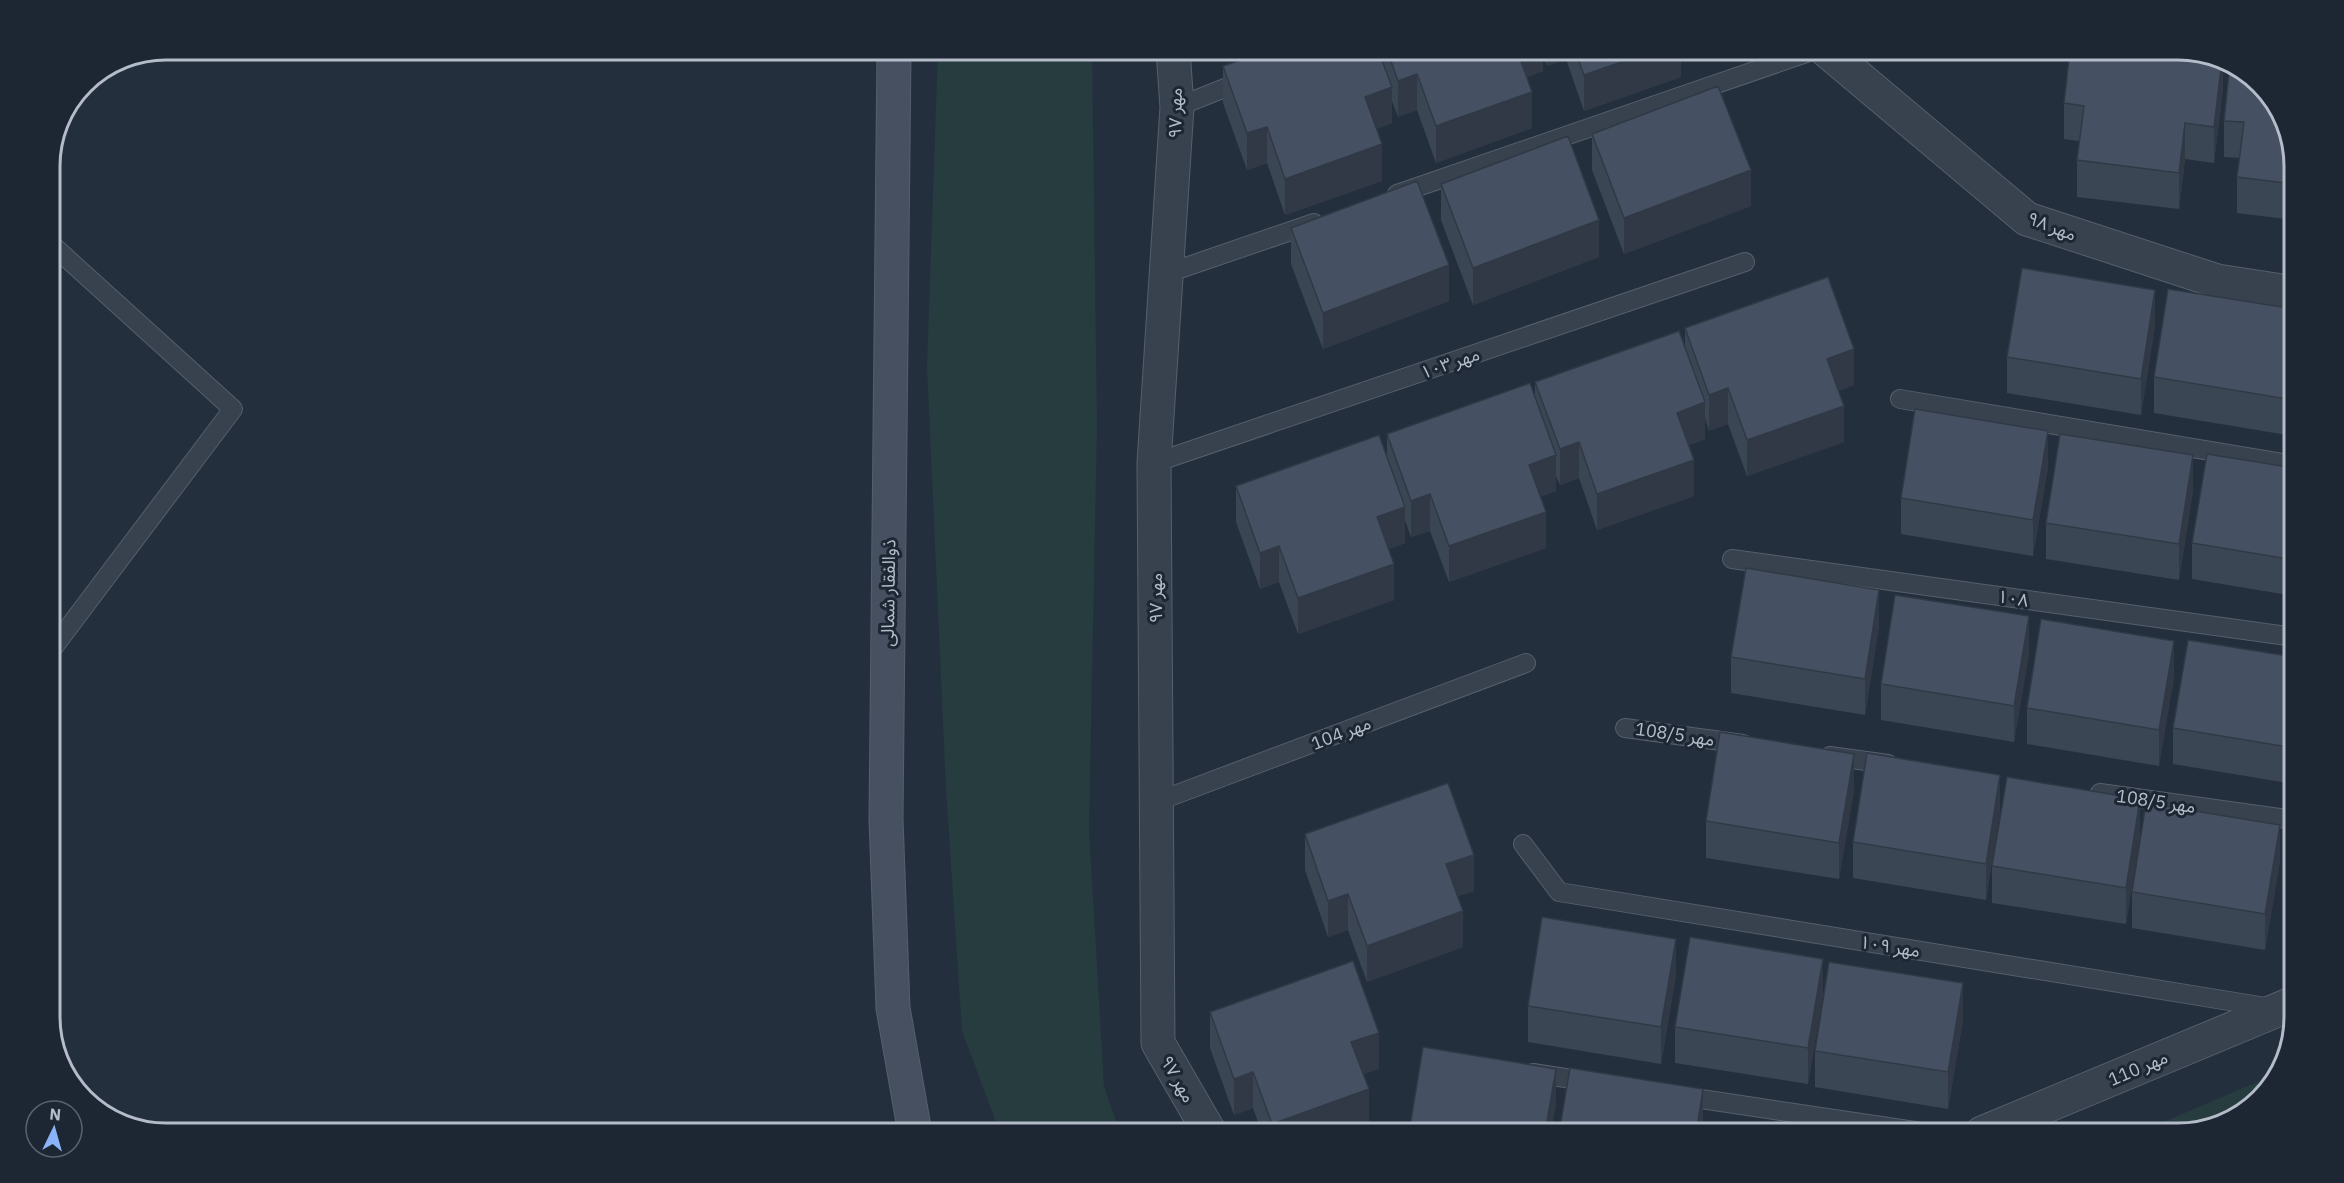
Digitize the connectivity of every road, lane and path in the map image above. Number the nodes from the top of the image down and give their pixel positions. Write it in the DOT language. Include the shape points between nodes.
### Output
graph roads {
  1 [pos="894,60"];
  2 [pos="1174,60"];
  3 [pos="1786,60"];
  4 [pos="1838,60"];
  5 [pos="1260,74"];
  6 [pos="1177,107"];
  7 [pos="1378,201"];
  8 [pos="1333,216"];
  9 [pos="60,252"];
  10 [pos="1745,262"];
  11 [pos="1165,274"];
  12 [pos="2284,291"];
  13 [pos="1900,399"];
  14 [pos="1154,463"];
  15 [pos="2284,463"];
  16 [pos="1732,559"];
  17 [pos="2284,636"];
  18 [pos="60,639"];
  19 [pos="1526,663"];
  20 [pos="1625,728"];
  21 [pos="1766,747"];
  22 [pos="1813,753"];
  23 [pos="1907,766"];
  24 [pos="2083,791"];
  25 [pos="1156,802"];
  26 [pos="2284,819"];
  27 [pos="1523,844"];
  28 [pos="2284,1006"];
  29 [pos="2284,1007"];
  30 [pos="1516,1071"];
  31 [pos="1610,1085"];
  32 [pos="1669,1094"];
  33 [pos="913,1123"];
  34 [pos="1204,1123"];
  35 [pos="1857,1123"];
  36 [pos="2008,1123"];
  1 -- 33 [label="street, ذوالفقار شمالی" via="886,819 893,1008"];
  2 -- 6 [label="street, مهر ۹۷"];
  3 -- 7 [label="lane"];
  4 -- 12 [label="street, مهر ۹۸" via="2027,219 2217,281"];
  5 -- 6 [label="lane"];
  6 -- 11 [label="street, مهر ۹۷"];
  8 -- 11 [label="lane"];
  9 -- 18 [label="lane" via="233,409"];
  10 -- 14 [label="lane, مهر ۱۰۳"];
  11 -- 14 [label="street, مهر ۹۷"];
  13 -- 15 [label="lane"];
  14 -- 25 [label="street, مهر ۹۷"];
  16 -- 17 [label="lane, ۱۰۸"];
  19 -- 25 [label="lane, مهر 104"];
  20 -- 21 [label="lane, مهر 108/5"];
  22 -- 23 [label="lane"];
  24 -- 26 [label="lane, مهر 108/5"];
  25 -- 34 [label="street, مهر ۹۷" via="1158,1043"];
  27 -- 28 [label="lane, مهر ۱۰۹" via="1559,892"];
  29 -- 36 [label="street, مهر 110"];
  30 -- 31 [label="lane"];
  32 -- 35 [label="lane"];
}
